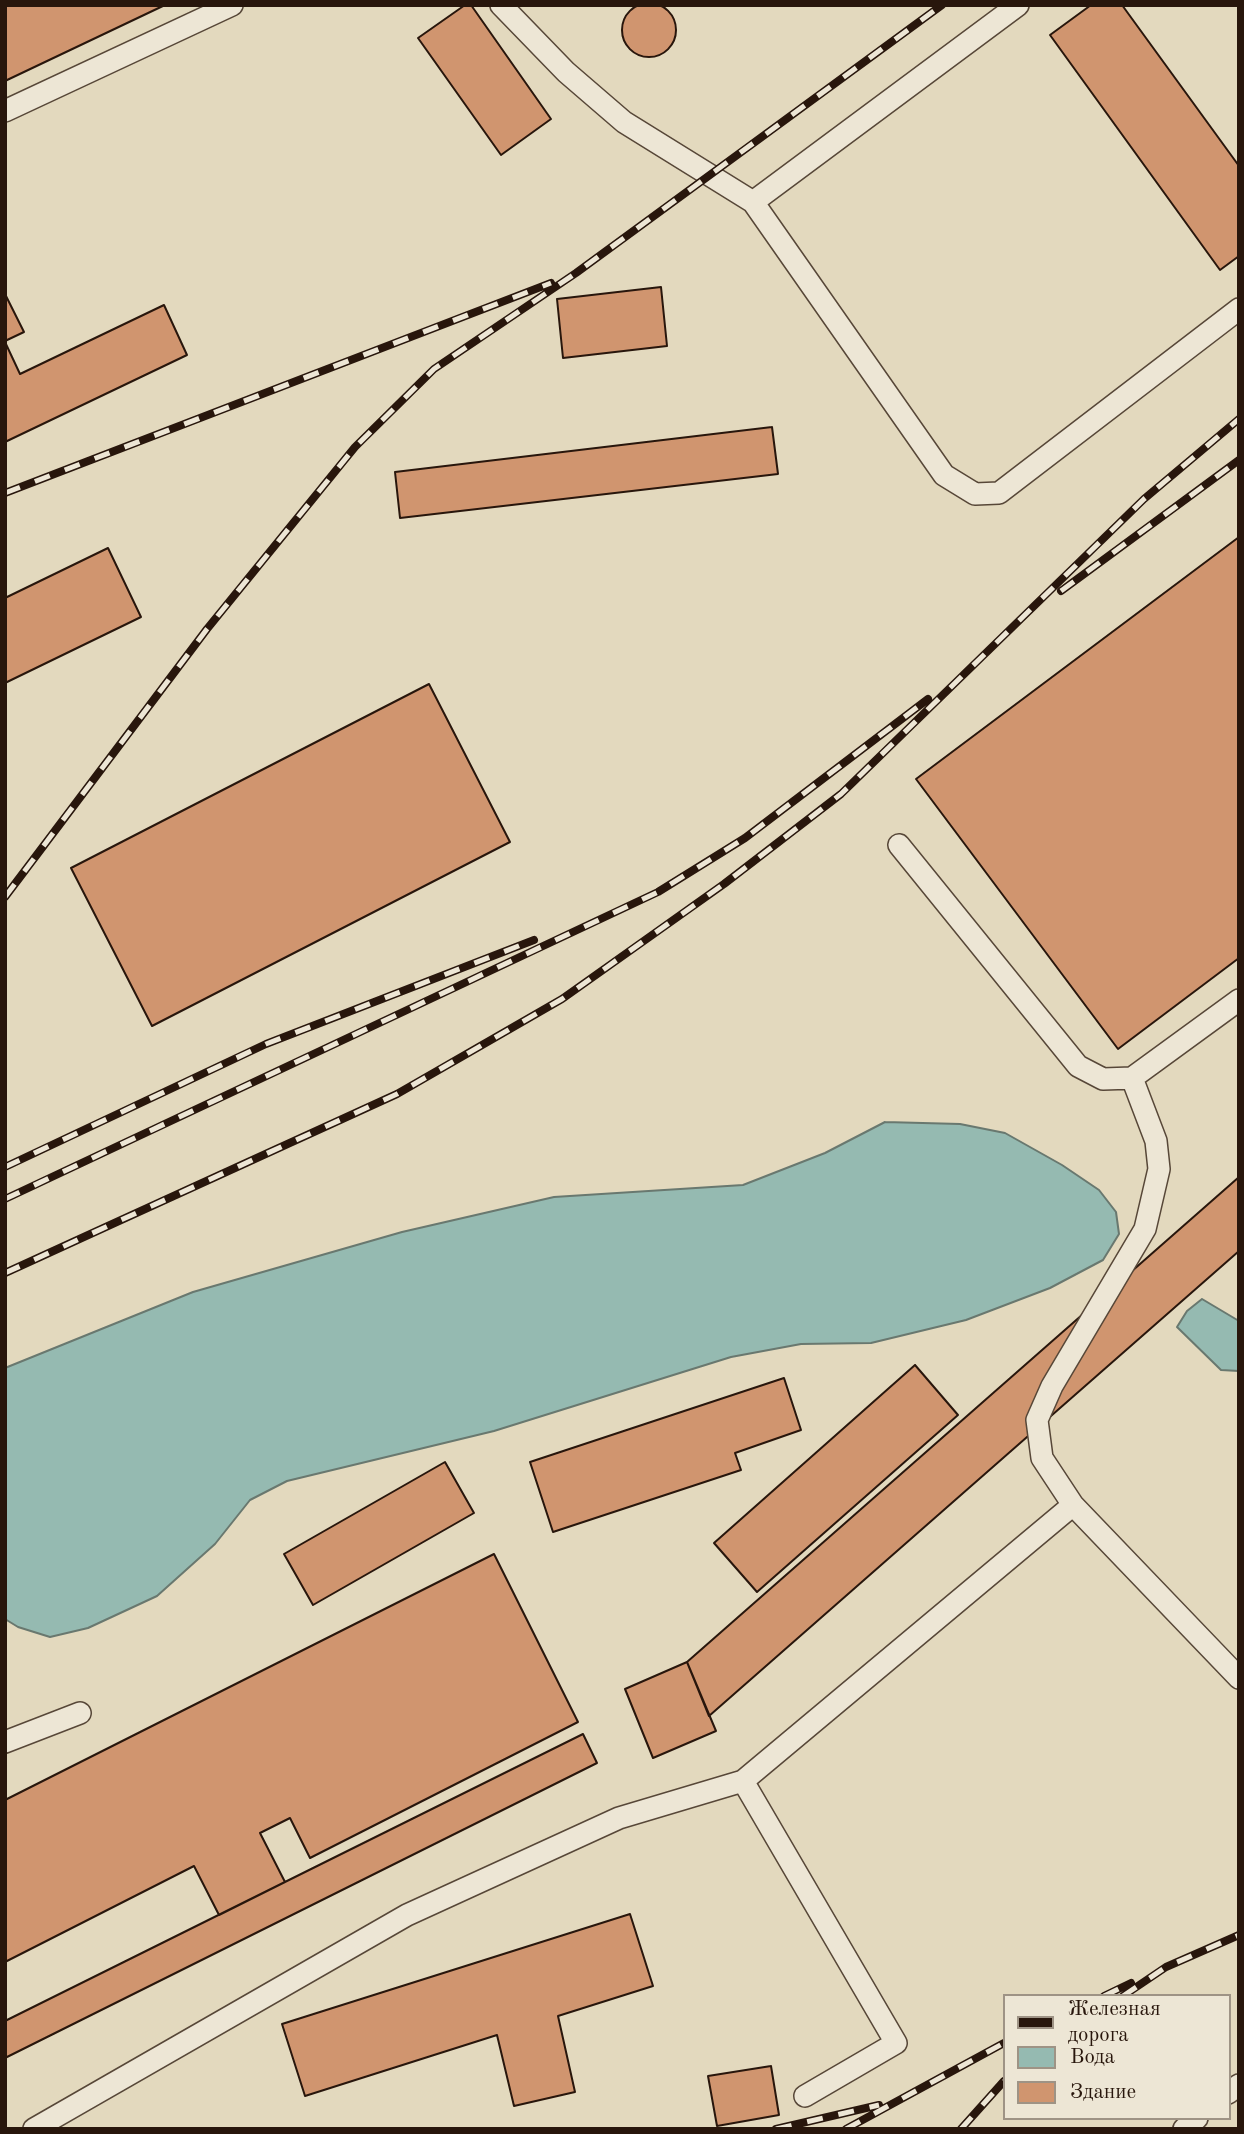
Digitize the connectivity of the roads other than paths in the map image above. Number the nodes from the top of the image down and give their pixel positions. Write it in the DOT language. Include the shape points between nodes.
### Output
graph roads {
  1 [pos="232,5"];
  2 [pos="501,5"];
  3 [pos="1018,5"];
  4 [pos="5,111"];
  5 [pos="753,202"];
  6 [pos="1239,309"];
  7 [pos="899,845"];
  8 [pos="1239,1000"];
  9 [pos="1132,1078"];
  10 [pos="1073,1505"];
  11 [pos="1239,1678"];
  12 [pos="80,1713"];
  13 [pos="5,1742"];
  14 [pos="743,1782"];
  15 [pos="806,2096"];
  16 [pos="34,2129"];
  1 -- 4 [label="lane"];
  2 -- 5 [label="lane" via="566,72 624,122"];
  3 -- 5 [label="lane"];
  5 -- 6 [label="lane" via="944,475 975,495 999,493"];
  7 -- 9 [label="lane" via="1079,1066 1103,1079"];
  8 -- 9 [label="lane"];
  9 -- 10 [label="lane" via="1156,1141 1159,1169 1145,1229 1052,1386 1037,1420 1042,1458"];
  10 -- 11 [label="lane"];
  10 -- 14 [label="lane"];
  12 -- 13 [label="lane"];
  14 -- 15 [label="lane" via="896,2043"];
  14 -- 16 [label="lane" via="619,1818 407,1915"];
}
